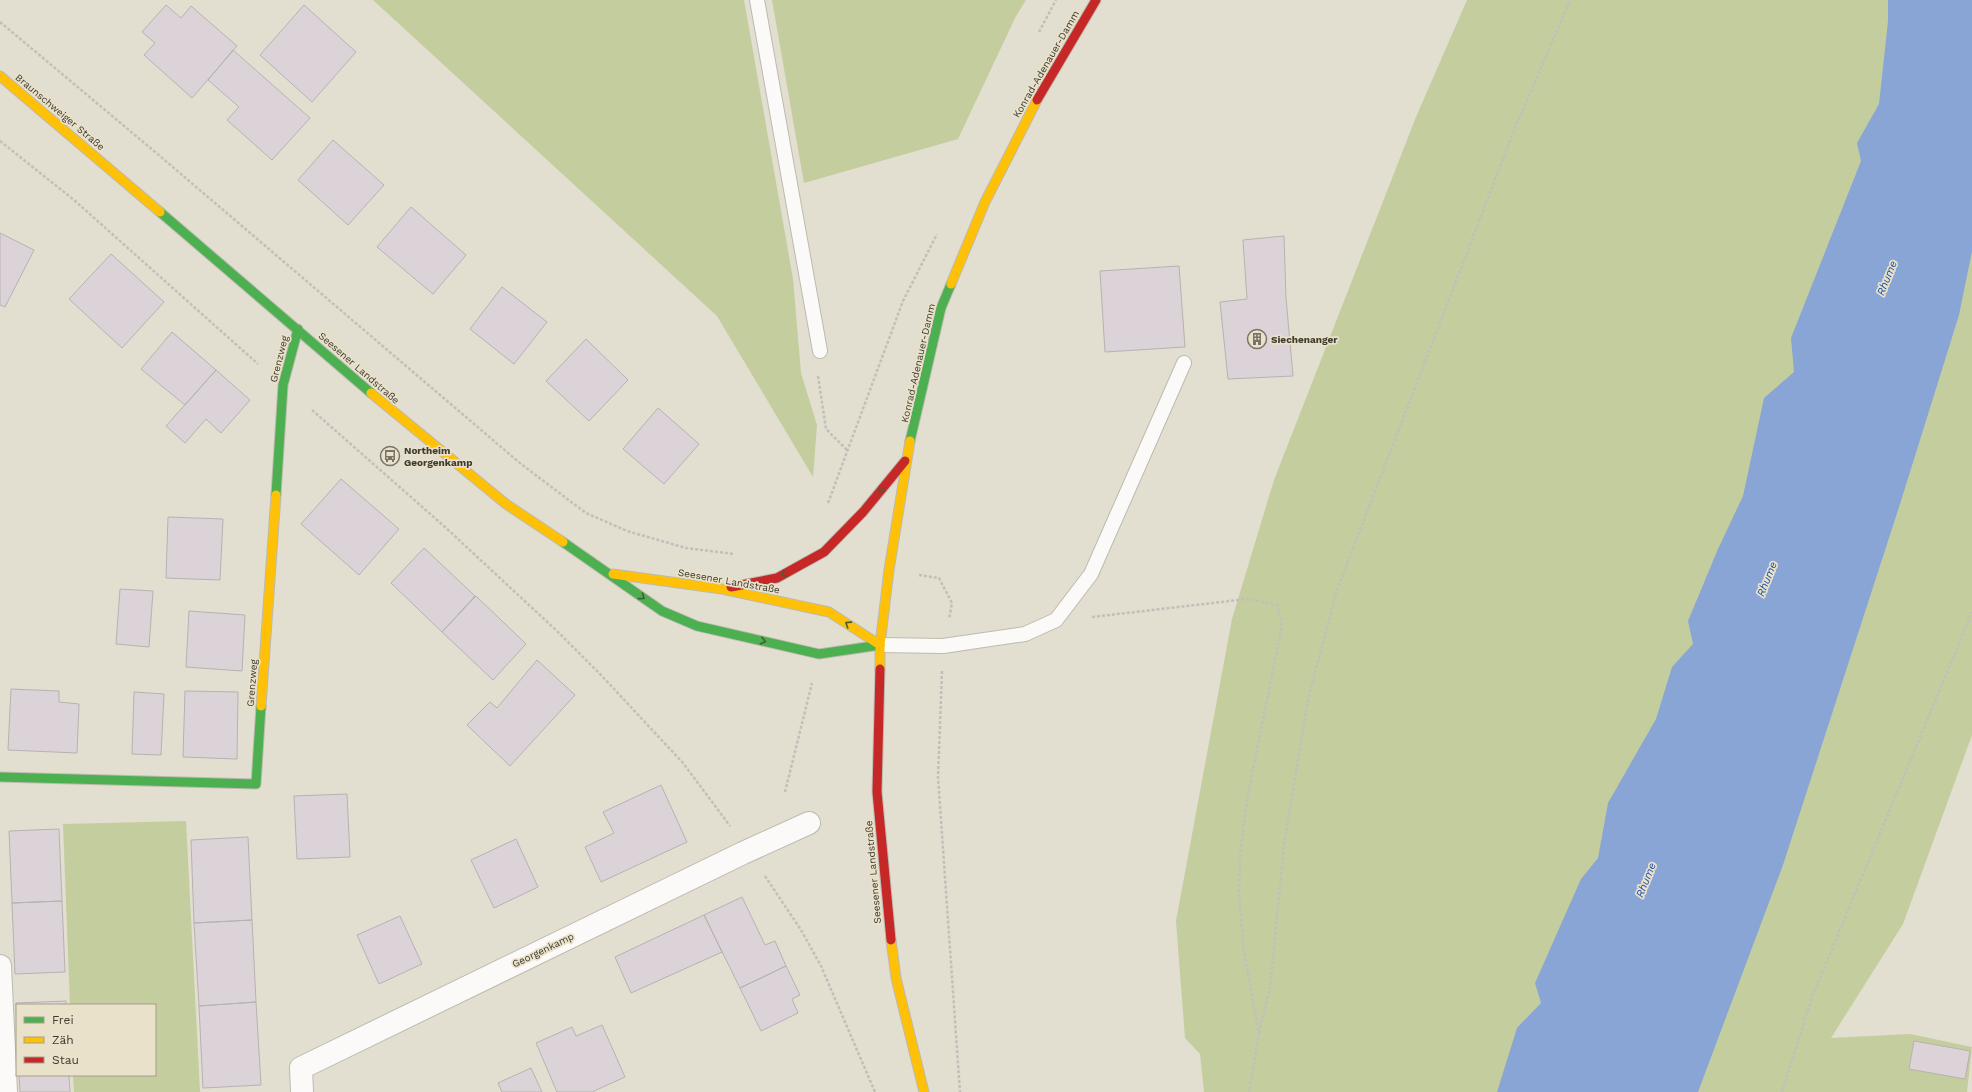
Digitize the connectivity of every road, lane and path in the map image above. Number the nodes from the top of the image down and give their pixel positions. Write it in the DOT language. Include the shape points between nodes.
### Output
graph roads {
  1 [pos="757,0"];
  2 [pos="1096,0"];
  3 [pos="1570,0"];
  4 [pos="0,22"];
  5 [pos="0,76"];
  6 [pos="0,141"];
  7 [pos="105,164"];
  8 [pos="298,329"];
  9 [pos="820,351"];
  10 [pos="1184,363"];
  11 [pos="283,385"];
  12 [pos="906,460"];
  13 [pos="827,506"];
  14 [pos="735,554"];
  15 [pos="889,570"];
  16 [pos="611,574"];
  17 [pos="722,589"];
  18 [pos="1972,612"];
  19 [pos="1056,620"];
  20 [pos="880,646"];
  21 [pos="943,646"];
  22 [pos="0,778"];
  23 [pos="809,824"];
  24 [pos="749,850"];
  25 [pos="0,966"];
  26 [pos="1259,1033"];
  27 [pos="6,1092"];
  28 [pos="302,1092"];
  29 [pos="875,1092"];
  30 [pos="924,1092"];
  31 [pos="960,1092"];
  32 [pos="1249,1092"];
  33 [pos="1782,1092"];
  1 -- 9 [label="lane"];
  2 -- 12 [label="main road, Konrad-Adenauer-Damm" via="1043,88 989,194 941,308"];
  3 -- 26 [label="path" via="1512,135 1337,590 1308,700 1284,845 1270,988"];
  4 -- 14 [label="path" via="521,464 586,513 627,531 686,548"];
  5 -- 7 [label="main road, Braunschweiger Straße"];
  6 -- 11 [label="path" via="74,200"];
  7 -- 8 [label="main road, Seesener Landstraße"];
  8 -- 11 [label="main road, Grenzweg"];
  8 -- 16 [label="main road, Seesener Landstraße" via="415,431 506,504"];
  9 -- 13 [label="path" via="818,378 826,429 847,450"];
  10 -- 19 [label="lane" via="1091,574"];
  11 -- 22 [label="main road, Grenzweg" via="256,784"];
  11 -- 24 [label="path" via="445,527 563,637 683,763"];
  12 -- 15 [label="main road, Konrad-Adenauer-Damm"];
  12 -- 17 [label="main road, one-way" via="863,512 824,552 777,578"];
  15 -- 20 [label="main road, Konrad-Adenauer-Damm"];
  15 -- 21 [label="path" via="939,578 952,603"];
  16 -- 17 [label="main road, Seesener Landstraße"];
  16 -- 20 [label="main road, Seesener Landstraße, one-way" via="662,611 697,626 819,654"];
  20 -- 17 [label="main road, Seesener Landstraße, one-way" via="829,612"];
  18 -- 33 [label="path" via="1812,997"];
  19 -- 21 [label="lane" via="1025,634"];
  19 -- 26 [label="path" via="1247,599 1277,605 1282,625 1247,800 1240,856 1239,895 1244,952"];
  20 -- 21 [label="lane"];
  20 -- 30 [label="main road, Seesener Landstraße" via="877,792 888,922 896,978"];
  21 -- 31 [label="path" via="938,777"];
  23 -- 24 [label="street, Georgenkamp"];
  24 -- 28 [label="street, Georgenkamp" via="300,1068"];
  24 -- 29 [label="path" via="821,966"];
  25 -- 27 [label="street"];
  26 -- 32 [label="path"];
}
